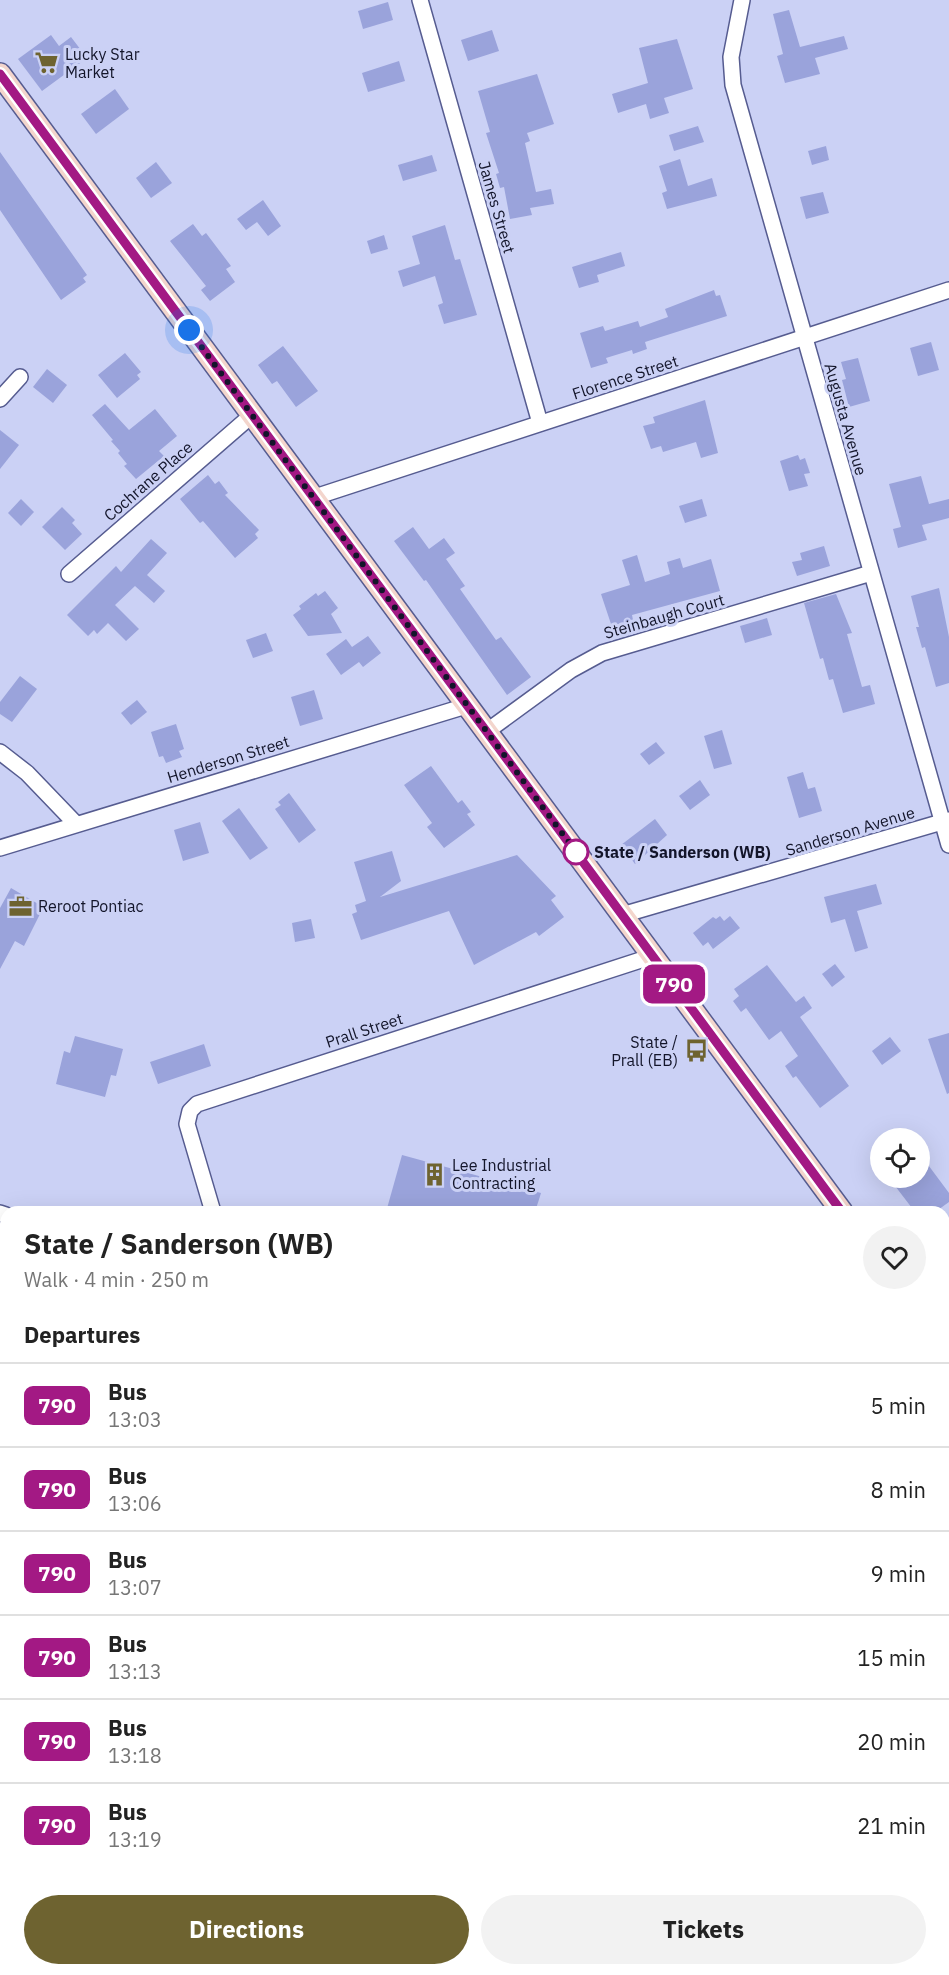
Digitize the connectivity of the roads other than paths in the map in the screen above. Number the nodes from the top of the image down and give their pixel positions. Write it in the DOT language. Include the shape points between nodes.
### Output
graph roads {
  1 [pos="420,0"];
  2 [pos="742,0"];
  3 [pos="0,74"];
  4 [pos="949,290"];
  5 [pos="803,337"];
  6 [pos="20,377"];
  7 [pos="0,399"];
  8 [pos="252,415"];
  9 [pos="540,423"];
  10 [pos="312,498"];
  11 [pos="871,573"];
  12 [pos="69,574"];
  13 [pos="466,706"];
  14 [pos="486,732"];
  15 [pos="0,752"];
  16 [pos="946,821"];
  17 [pos="76,824"];
  18 [pos="949,845"];
  19 [pos="0,848"];
  20 [pos="622,915"];
  21 [pos="652,956"];
  22 [pos="211,1206"];
  23 [pos="838,1206"];
  1 -- 9 [label="street, James Street"];
  2 -- 5 [label="street, Augusta Avenue" via="731,57 733,84"];
  3 -- 8 [label="main road"];
  4 -- 5 [label="street, Florence Street"];
  5 -- 9 [label="street, Florence Street"];
  5 -- 11 [label="street, Augusta Avenue"];
  6 -- 7 [label="street"];
  8 -- 10 [label="main road"];
  8 -- 12 [label="street, Cochrane Place"];
  9 -- 10 [label="street, Florence Street"];
  10 -- 13 [label="main road"];
  11 -- 14 [label="street, Steinbaugh Court" via="603,653 571,669"];
  11 -- 16 [label="street, Augusta Avenue"];
  13 -- 14 [label="main road"];
  13 -- 17 [label="street, Henderson Street"];
  14 -- 20 [label="main road"];
  15 -- 17 [label="street" via="27,773"];
  16 -- 18 [label="street, Augusta Avenue"];
  16 -- 20 [label="street, Sanderson Avenue"];
  17 -- 19 [label="street, Henderson Street"];
  20 -- 21 [label="main road"];
  21 -- 22 [label="street, Prall Street" via="199,1102 190,1111 188,1127"];
  21 -- 23 [label="main road"];
}
